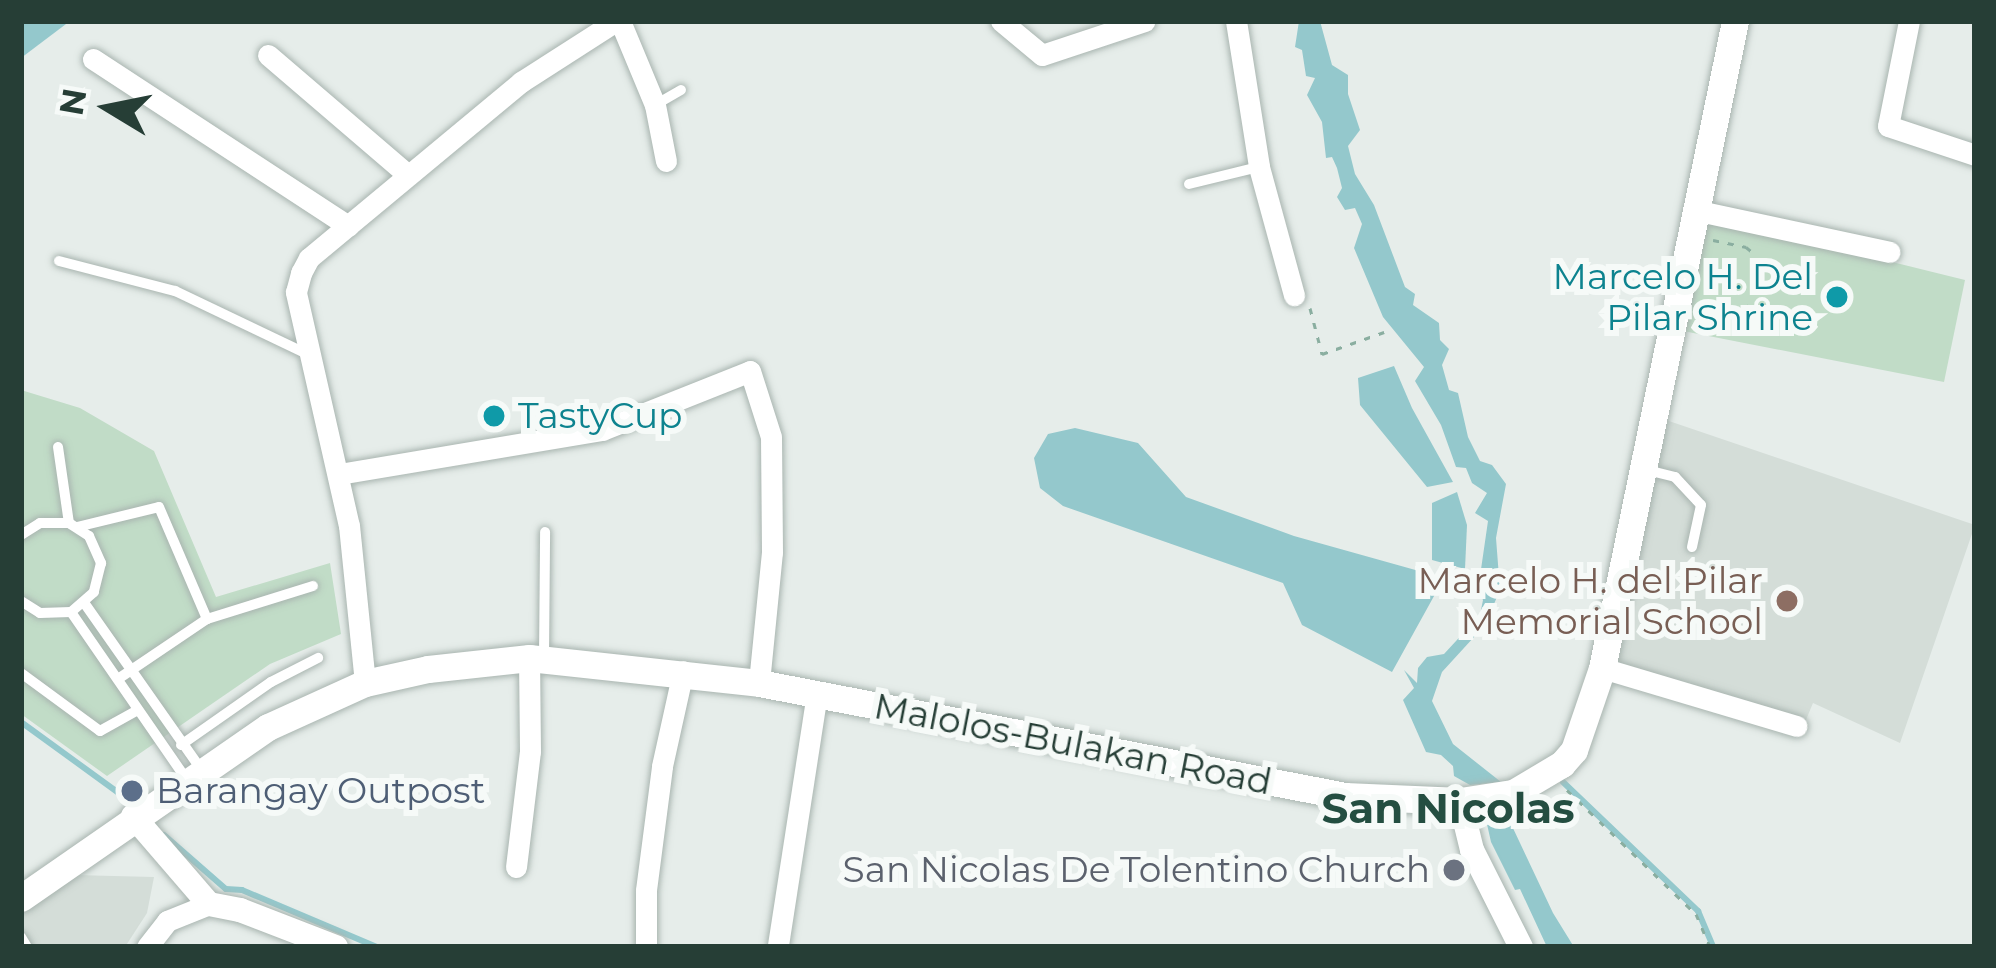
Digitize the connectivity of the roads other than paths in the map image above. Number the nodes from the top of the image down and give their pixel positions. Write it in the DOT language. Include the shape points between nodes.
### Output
graph roads {
  1 [pos="618,21"];
  2 [pos="1001,21"];
  3 [pos="1145,21"];
  4 [pos="1236,21"];
  5 [pos="1735,21"];
  6 [pos="1909,21"];
  7 [pos="268,55"];
  8 [pos="93,59"];
  9 [pos="681,90"];
  10 [pos="655,106"];
  11 [pos="1975,155"];
  12 [pos="665,161"];
  13 [pos="1259,167"];
  14 [pos="408,176"];
  15 [pos="1189,184"];
  16 [pos="1691,222"];
  17 [pos="348,226"];
  18 [pos="1890,252"];
  19 [pos="59,261"];
  20 [pos="1294,295"];
  21 [pos="310,355"];
  22 [pos="58,446"];
  23 [pos="1641,469"];
  24 [pos="339,474"];
  25 [pos="73,525"];
  26 [pos="23,532"];
  27 [pos="545,532"];
  28 [pos="1692,547"];
  29 [pos="313,586"];
  30 [pos="21,601"];
  31 [pos="85,604"];
  32 [pos="71,612"];
  33 [pos="207,619"];
  34 [pos="318,658"];
  35 [pos="537,658"];
  36 [pos="132,668"];
  37 [pos="1602,668"];
  38 [pos="683,671"];
  39 [pos="21,673"];
  40 [pos="118,679"];
  41 [pos="364,683"];
  42 [pos="759,683"];
  43 [pos="817,694"];
  44 [pos="138,710"];
  45 [pos="1797,726"];
  46 [pos="184,743"];
  47 [pos="169,754"];
  48 [pos="194,775"];
  49 [pos="1467,800"];
  50 [pos="133,817"];
  51 [pos="516,867"];
  52 [pos="21,898"];
  53 [pos="209,904"];
  54 [pos="21,938"];
  55 [pos="778,945"];
  56 [pos="27,947"];
  57 [pos="146,947"];
  58 [pos="336,947"];
  59 [pos="646,947"];
  60 [pos="1521,947"];
  1 -- 10 [label="street"];
  1 -- 14 [label="street" via="521,82"];
  2 -- 3 [label="street" via="1042,55"];
  4 -- 13 [label="street"];
  5 -- 16 [label="main road, Malolos-Bulakan Road"];
  6 -- 11 [label="street" via="1888,126"];
  7 -- 14 [label="street"];
  8 -- 17 [label="street"];
  9 -- 10 [label="lane"];
  10 -- 12 [label="street"];
  13 -- 15 [label="lane"];
  13 -- 20 [label="street"];
  14 -- 17 [label="street"];
  16 -- 18 [label="street"];
  16 -- 23 [label="main road, Malolos-Bulakan Road"];
  17 -- 21 [label="street" via="301,273 296,292"];
  19 -- 21 [label="lane" via="175,291"];
  21 -- 24 [label="street"];
  22 -- 25 [label="lane"];
  23 -- 28 [label="lane" via="1675,477 1701,505"];
  23 -- 37 [label="main road, Malolos-Bulakan Road"];
  24 -- 41 [label="street"];
  24 -- 42 [label="street" via="602,430 750,371 771,437 772,552"];
  25 -- 26 [label="lane" via="40,523"];
  25 -- 31 [label="lane" via="101,563"];
  25 -- 33 [label="lane" via="159,507"];
  27 -- 35 [label="lane"];
  29 -- 33 [label="lane"];
  30 -- 32 [label="lane" via="40,613"];
  31 -- 32 [label="lane"];
  31 -- 36 [label="lane"];
  32 -- 40 [label="lane"];
  33 -- 36 [label="lane"];
  34 -- 46 [label="lane"];
  35 -- 38 [label="main road, Malolos-Bulakan Road"];
  35 -- 41 [label="main road, Malolos-Bulakan Road"];
  35 -- 51 [label="street"];
  36 -- 40 [label="lane"];
  36 -- 46 [label="lane"];
  37 -- 45 [label="street"];
  37 -- 49 [label="main road, Malolos-Bulakan Road" via="1574,750 1513,793"];
  38 -- 42 [label="main road, Malolos-Bulakan Road"];
  38 -- 59 [label="street" via="662,766"];
  39 -- 44 [label="lane" via="100,731"];
  40 -- 44 [label="lane"];
  41 -- 48 [label="main road, Malolos-Bulakan Road" via="268,727"];
  42 -- 43 [label="main road, Malolos-Bulakan Road"];
  43 -- 49 [label="main road, Malolos-Bulakan Road" via="1345,796"];
  43 -- 55 [label="street"];
  44 -- 47 [label="lane"];
  46 -- 47 [label="lane"];
  46 -- 48 [label="lane"];
  47 -- 48 [label="lane"];
  48 -- 50 [label="main road, Malolos-Bulakan Road"];
  49 -- 60 [label="street" via="1472,850"];
  50 -- 52 [label="main road, Malolos-Bulakan Road"];
  50 -- 53 [label="street"];
  53 -- 57 [label="street" via="167,921"];
  53 -- 58 [label="street"];
  54 -- 56 [label="lane"];
}
